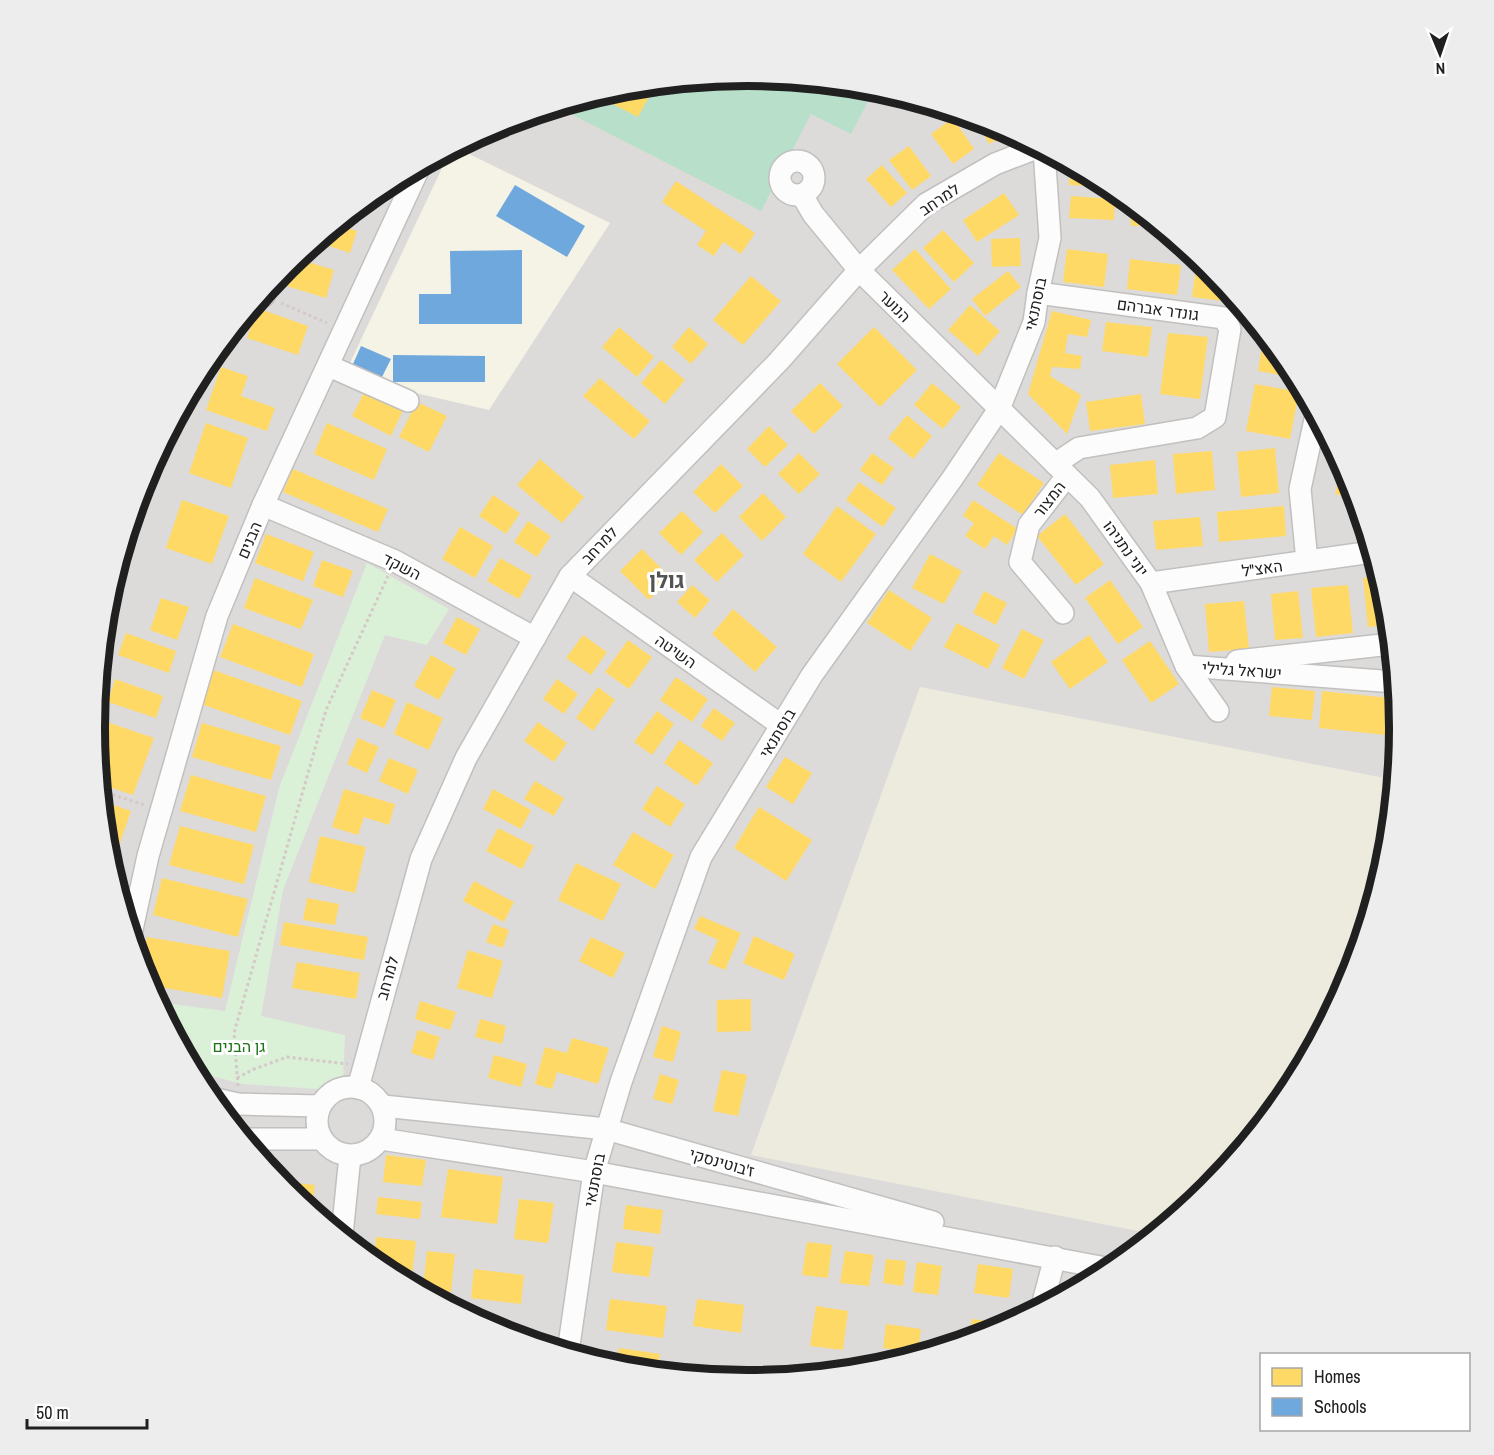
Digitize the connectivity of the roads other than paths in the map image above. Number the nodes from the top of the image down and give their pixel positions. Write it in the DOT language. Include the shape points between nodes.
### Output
graph roads {
  1 [pos="1029,151"];
  2 [pos="1045,159"];
  3 [pos="414,179"];
  4 [pos="802,195"];
  5 [pos="859,270"];
  6 [pos="1038,293"];
  7 [pos="329,366"];
  8 [pos="408,401"];
  9 [pos="999,409"];
  10 [pos="1314,426"];
  11 [pos="1061,470"];
  12 [pos="263,506"];
  13 [pos="1365,553"];
  14 [pos="1307,561"];
  15 [pos="570,576"];
  16 [pos="1151,583"];
  17 [pos="1063,613"];
  18 [pos="535,638"];
  19 [pos="1384,645"];
  20 [pos="1186,666"];
  21 [pos="1388,681"];
  22 [pos="1218,711"];
  23 [pos="781,725"];
  24 [pos="134,919"];
  25 [pos="358,1088"];
  26 [pos="226,1101"];
  27 [pos="320,1106"];
  28 [pos="383,1106"];
  29 [pos="606,1129"];
  30 [pos="321,1138"];
  31 [pos="254,1139"];
  32 [pos="381,1139"];
  33 [pos="350,1156"];
  34 [pos="594,1172"];
  35 [pos="343,1226"];
  36 [pos="1055,1257"];
  37 [pos="1096,1266"];
  38 [pos="1045,1296"];
  39 [pos="569,1344"];
  1 -- 5 [label="street, למרחב" via="995,164 926,204"];
  2 -- 6 [label="street, בוסתנאי" via="1050,238"];
  3 -- 7 [label="street, הבנים"];
  4 -- 5 [label="street, הנוער"];
  5 -- 9 [label="street, הנוער"];
  5 -- 15 [label="street, למרחב" via="779,361"];
  6 -- 9 [label="street, בוסתנאי" via="1034,322"];
  6 -- 11 [label="street, גונדר אברהם" via="1224,318 1230,329 1215,417 1197,428 1079,448"];
  7 -- 8 [label="street"];
  7 -- 12 [label="street, הבנים"];
  9 -- 11 [label="street, יוני נתניהו"];
  9 -- 23 [label="street, בוסתנאי"];
  10 -- 14 [label="street" via="1300,489"];
  11 -- 16 [label="street, יוני נתניהו" via="1090,498"];
  11 -- 17 [label="street, המצור" via="1029,525 1020,562"];
  12 -- 18 [label="street, השקד" via="395,561"];
  12 -- 24 [label="street, הבנים" via="217,616 148,856"];
  13 -- 14 [label="street, האצ\"ל"];
  14 -- 16 [label="street, האצ\"ל"];
  15 -- 18 [label="street, למרחב"];
  15 -- 23 [label="street, השיטה"];
  16 -- 20 [label="street, יוני נתניהו"];
  18 -- 25 [label="street, למרחב" via="466,758 421,859"];
  19 -- 20 [label="street, ישראל גלילי"];
  20 -- 21 [label="street, ישראל גלילי"];
  20 -- 22 [label="street, יוני נתניהו"];
  23 -- 29 [label="street, בוסתנאי" via="701,857"];
  25 -- 27 [label="street" via="336,1090"];
  25 -- 28 [label="street" via="368,1091"];
  26 -- 27 [label="street"];
  27 -- 30 [label="street" via="317,1128"];
  28 -- 29 [label="street, ז'בוטינסקי"];
  28 -- 32 [label="street" via="386,1129"];
  29 -- 34 [label="street, בוסתנאי"];
  29 -- 36 [label="street, ז'בוטינסקי"];
  30 -- 31 [label="street"];
  30 -- 33 [label="street" via="329,1148"];
  32 -- 33 [label="street" via="363,1154"];
  32 -- 34 [label="street, ז'בוטינסקי"];
  33 -- 35 [label="street"];
  34 -- 36 [label="street, ז'בוטינסקי"];
  34 -- 39 [label="street, בוסתנאי"];
  36 -- 37 [label="street, ז'בוטינסקי"];
  36 -- 38 [label="street"];
}
